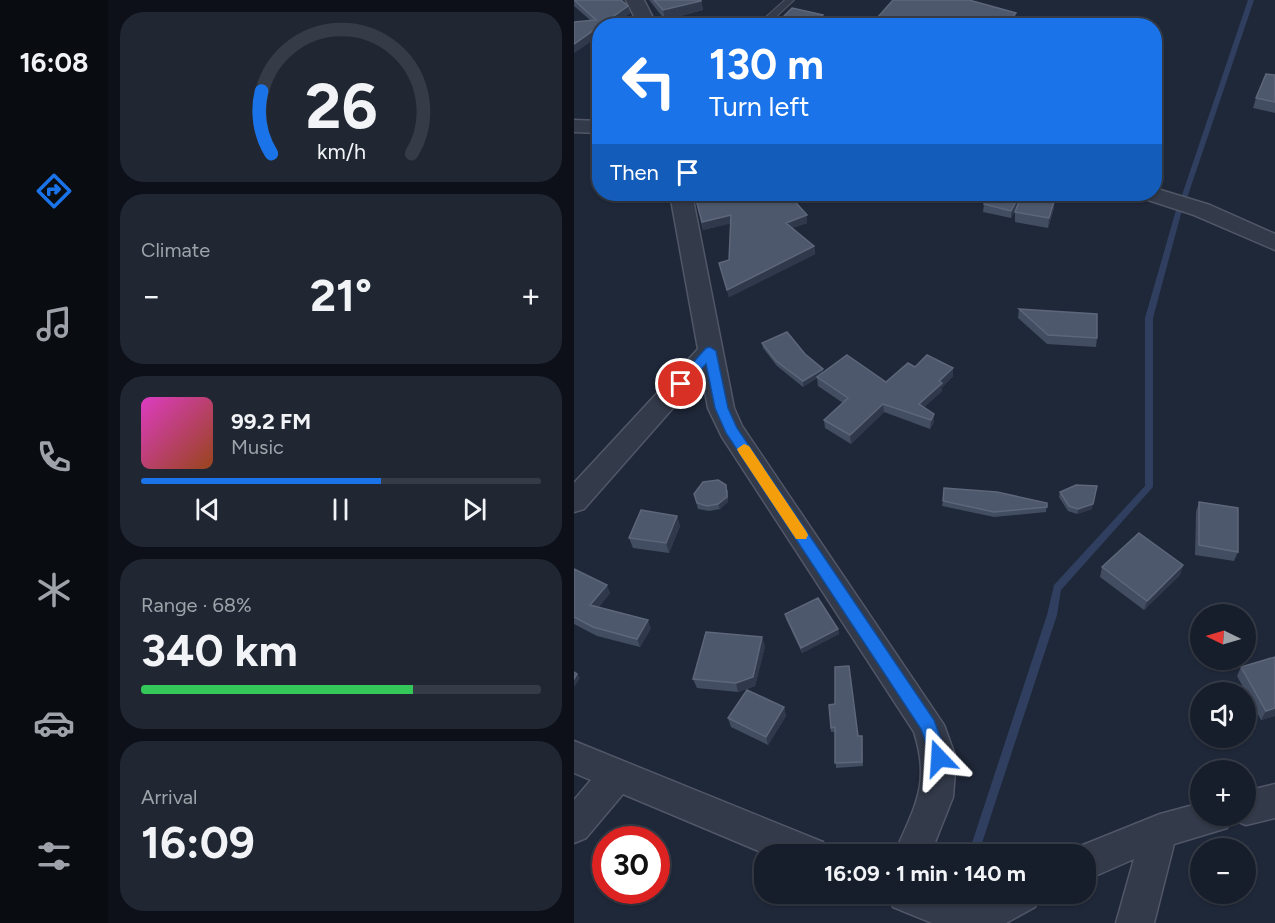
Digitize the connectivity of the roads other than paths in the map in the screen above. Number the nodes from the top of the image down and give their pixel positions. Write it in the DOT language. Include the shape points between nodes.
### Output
graph roads {
  1 [pos="635,0"];
  2 [pos="790,0"];
  3 [pos="644,18"];
  4 [pos="769,18"];
  5 [pos="574,126"];
  6 [pos="592,127"];
  7 [pos="1162,197"];
  8 [pos="682,201"];
  9 [pos="1274,243"];
  10 [pos="710,351"];
  11 [pos="574,501"];
  12 [pos="574,757"];
  13 [pos="617,776"];
  14 [pos="1274,801"];
  15 [pos="1256,806"];
  16 [pos="1190,823"];
  17 [pos="574,826"];
  18 [pos="1160,831"];
  19 [pos="783,844"];
  20 [pos="916,844"];
  21 [pos="1096,858"];
  22 [pos="931,904"];
  23 [pos="1005,904"];
  24 [pos="975,922"];
  25 [pos="1135,923"];
  1 -- 3 [label="street"];
  2 -- 4 [label="lane"];
  5 -- 6 [label="street"];
  7 -- 9 [label="street" via="1202,210"];
  8 -- 10 [label="street"];
  10 -- 11 [label="street"];
  10 -- 20 [label="street" via="721,408 731,430 928,725 939,758 936,796"];
  12 -- 13 [label="street"];
  13 -- 17 [label="street"];
  13 -- 19 [label="street"];
  14 -- 15 [label="street"];
  16 -- 18 [label="street"];
  18 -- 21 [label="street"];
  18 -- 25 [label="street"];
  22 -- 24 [label="street"];
  23 -- 24 [label="street"];
}
